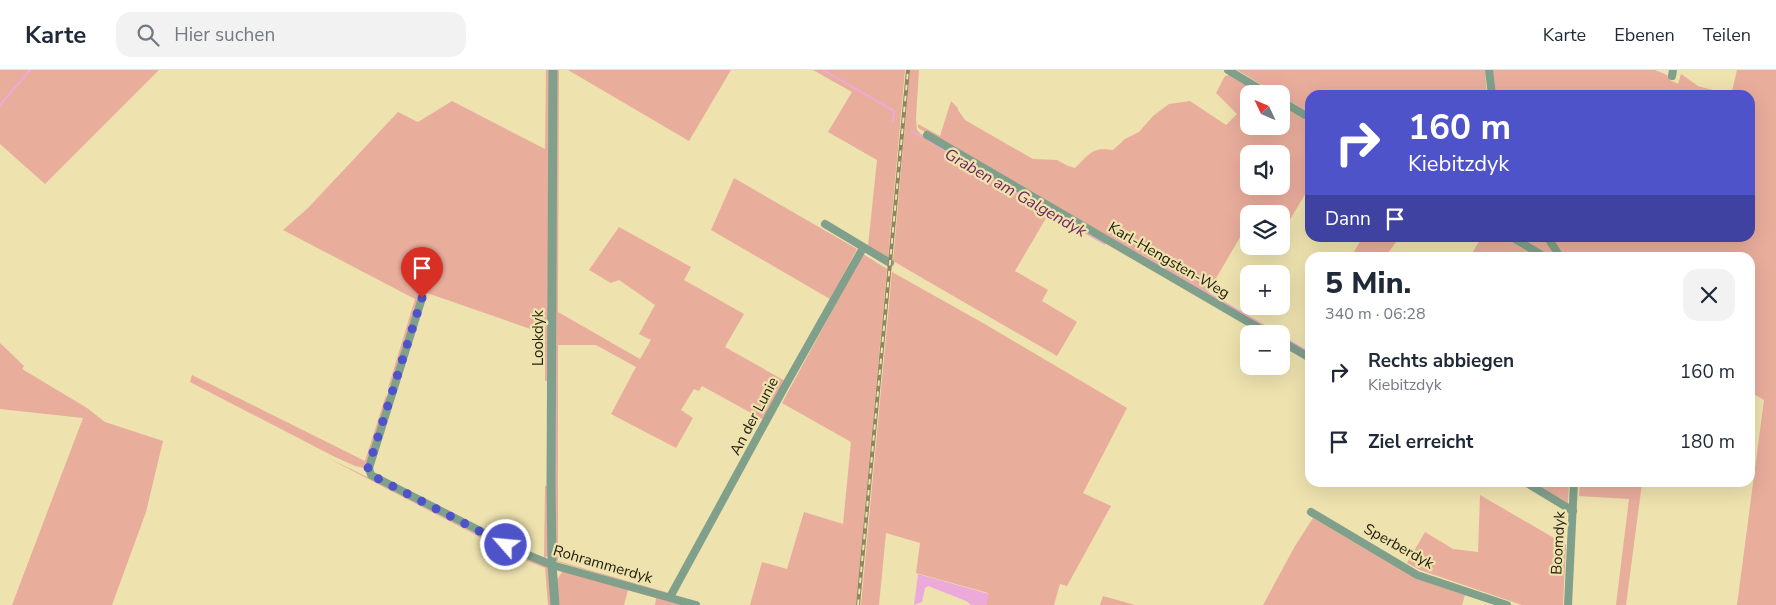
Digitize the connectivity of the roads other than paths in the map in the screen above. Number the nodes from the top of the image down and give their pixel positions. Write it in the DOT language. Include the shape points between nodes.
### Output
graph roads {
  1 [pos="553,70"];
  2 [pos="1228,70"];
  3 [pos="1489,70"];
  4 [pos="1253,85"];
  5 [pos="1491,90"];
  6 [pos="1290,106"];
  7 [pos="1305,115"];
  8 [pos="927,135"];
  9 [pos="824,224"];
  10 [pos="1520,242"];
  11 [pos="863,248"];
  12 [pos="1537,252"];
  13 [pos="890,262"];
  14 [pos="422,298"];
  15 [pos="1254,325"];
  16 [pos="1290,346"];
  17 [pos="1305,355"];
  18 [pos="1533,487"];
  19 [pos="1574,487"];
  20 [pos="1573,511"];
  21 [pos="1311,512"];
  22 [pos="552,565"];
  23 [pos="670,598"];
  24 [pos="555,605"];
  25 [pos="696,605"];
  26 [pos="1507,605"];
  27 [pos="1568,605"];
  1 -- 22 [label="street, Lookdyk"];
  2 -- 4 [label="street"];
  3 -- 5 [label="street"];
  6 -- 7 [label="street"];
  8 -- 15 [label="street, Karl-Hengsten-Weg"];
  9 -- 11 [label="street"];
  10 -- 12 [label="street"];
  11 -- 13 [label="street"];
  11 -- 23 [label="street, An der Lunie"];
  14 -- 22 [label="street, Rohrammerdyk" via="368,468 371,475"];
  16 -- 17 [label="street"];
  18 -- 20 [label="street"];
  19 -- 20 [label="street, Boomdyk"];
  20 -- 27 [label="street, Boomdyk"];
  21 -- 26 [label="street, Sperberdyk" via="1417,575"];
  22 -- 23 [label="street, Rohrammerdyk"];
  22 -- 24 [label="street, Lookdyk"];
  23 -- 25 [label="street, Rohrammerdyk"];
}
